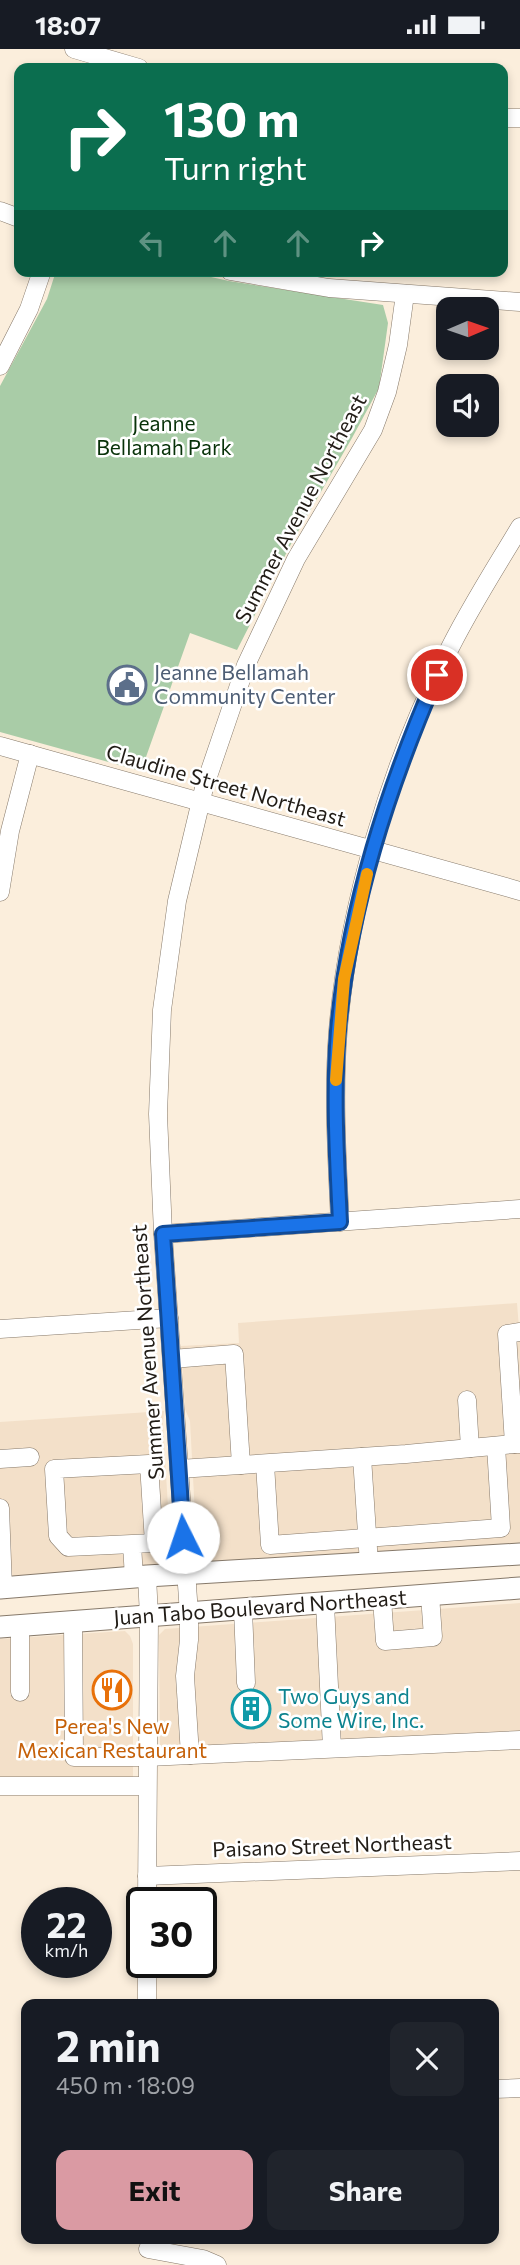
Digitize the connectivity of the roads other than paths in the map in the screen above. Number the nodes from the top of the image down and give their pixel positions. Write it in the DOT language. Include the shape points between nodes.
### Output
graph roads {
  1 [pos="74,49"];
  2 [pos="122,63"];
  3 [pos="40,277"];
  4 [pos="265,277"];
  5 [pos="405,293"];
  6 [pos="520,302"];
  7 [pos="0,366"];
  8 [pos="520,527"];
  9 [pos="0,746"];
  10 [pos="30,754"];
  11 [pos="200,803"];
  12 [pos="372,851"];
  13 [pos="520,891"];
  14 [pos="0,893"];
  15 [pos="520,1209"];
  16 [pos="340,1222"];
  17 [pos="163,1234"];
  18 [pos="169,1318"];
  19 [pos="0,1329"];
  20 [pos="520,1332"];
  21 [pos="172,1359"];
  22 [pos="467,1400"];
  23 [pos="510,1445"];
  24 [pos="470,1448"];
  25 [pos="30,1457"];
  26 [pos="362,1457"];
  27 [pos="0,1459"];
  28 [pos="265,1464"];
  29 [pos="241,1465"];
  30 [pos="179,1469"];
  31 [pos="0,1508"];
  32 [pos="367,1538"];
  33 [pos="132,1544"];
  34 [pos="520,1554"];
  35 [pos="369,1564"];
  36 [pos="186,1576"];
  37 [pos="141,1577"];
  38 [pos="2,1588"];
  39 [pos="520,1588"];
  40 [pos="430,1595"];
  41 [pos="382,1599"];
  42 [pos="326,1604"];
  43 [pos="243,1610"];
  44 [pos="189,1614"];
  45 [pos="149,1617"];
  46 [pos="73,1622"];
  47 [pos="10,1627"];
  48 [pos="246,1683"];
  49 [pos="20,1692"];
  50 [pos="520,1740"];
  51 [pos="332,1748"];
  52 [pos="190,1755"];
  53 [pos="148,1757"];
  54 [pos="0,1786"];
  55 [pos="146,1786"];
  56 [pos="520,1861"];
  57 [pos="147,1876"];
  58 [pos="147,1887"];
  59 [pos="147,1978"];
  60 [pos="147,1999"];
  61 [pos="520,2088"];
  62 [pos="499,2089"];
  63 [pos="148,2251"];
  64 [pos="218,2265"];
  1 -- 2 [label="street"];
  3 -- 7 [label="street"];
  4 -- 5 [label="street" via="328,288"];
  5 -- 6 [label="street"];
  5 -- 11 [label="street, Summer Avenue Northeast" via="398,345 373,430 296,559 251,653"];
  8 -- 12 [label="street" via="446,655 411,735"];
  9 -- 10 [label="street, Claudine Street Northeast"];
  10 -- 11 [label="street, Claudine Street Northeast"];
  10 -- 14 [label="street"];
  11 -- 12 [label="street, Claudine Street Northeast"];
  11 -- 17 [label="street, Summer Avenue Northeast" via="177,901 162,1010 158,1114"];
  12 -- 13 [label="street, Claudine Street Northeast"];
  12 -- 16 [label="street" via="353,932 338,1030 335,1098"];
  15 -- 16 [label="street"];
  16 -- 17 [label="street"];
  17 -- 18 [label="street, Summer Avenue Northeast"];
  18 -- 19 [label="street"];
  18 -- 21 [label="street, Summer Avenue Northeast"];
  20 -- 23 [label="street" via="507,1334"];
  21 -- 29 [label="street" via="234,1355"];
  21 -- 30 [label="street, Summer Avenue Northeast"];
  22 -- 24 [label="street"];
  23 -- 24 [label="street"];
  23 -- 32 [label="street" via="501,1528"];
  24 -- 26 [label="street"];
  25 -- 27 [label="street"];
  26 -- 28 [label="street"];
  26 -- 32 [label="street"];
  28 -- 29 [label="street"];
  28 -- 32 [label="street" via="270,1545"];
  29 -- 30 [label="street"];
  30 -- 36 [label="street, Summer Avenue Northeast"];
  31 -- 38 [label="street"];
  32 -- 35 [label="street"];
  33 -- 33 [label="street" via="154,1543 149,1464 54,1469 58,1536 68,1547"];
  33 -- 37 [label="street"];
  34 -- 35 [label="main road, Juan Tabo Boulevard Northeast"];
  35 -- 36 [label="main road, Juan Tabo Boulevard Northeast"];
  36 -- 37 [label="main road, Juan Tabo Boulevard Northeast"];
  36 -- 44 [label="street, Summer Avenue Northeast"];
  37 -- 38 [label="main road, Juan Tabo Boulevard Northeast"];
  37 -- 45 [label="street"];
  39 -- 40 [label="main road, Juan Tabo Boulevard Northeast"];
  40 -- 41 [label="main road, Juan Tabo Boulevard Northeast"];
  40 -- 41 [label="street" via="433,1637 409,1639 385,1640"];
  41 -- 42 [label="main road, Juan Tabo Boulevard Northeast"];
  42 -- 43 [label="main road, Juan Tabo Boulevard Northeast"];
  42 -- 51 [label="street"];
  43 -- 44 [label="main road, Juan Tabo Boulevard Northeast"];
  43 -- 48 [label="street"];
  44 -- 45 [label="main road, Juan Tabo Boulevard Northeast"];
  44 -- 52 [label="street, Summer Avenue Northeast" via="185,1676"];
  45 -- 46 [label="main road, Juan Tabo Boulevard Northeast"];
  45 -- 53 [label="street"];
  46 -- 47 [label="main road, Juan Tabo Boulevard Northeast"];
  46 -- 53 [label="street" via="74,1757"];
  47 -- 49 [label="street"];
  50 -- 51 [label="street"];
  51 -- 52 [label="street"];
  52 -- 53 [label="street"];
  53 -- 55 [label="street"];
  54 -- 55 [label="street"];
  55 -- 57 [label="street"];
  56 -- 57 [label="street, Paisano Street Northeast"];
  57 -- 58 [label="street"];
  59 -- 60 [label="street"];
  61 -- 62 [label="street"];
  63 -- 64 [label="street"];
}
